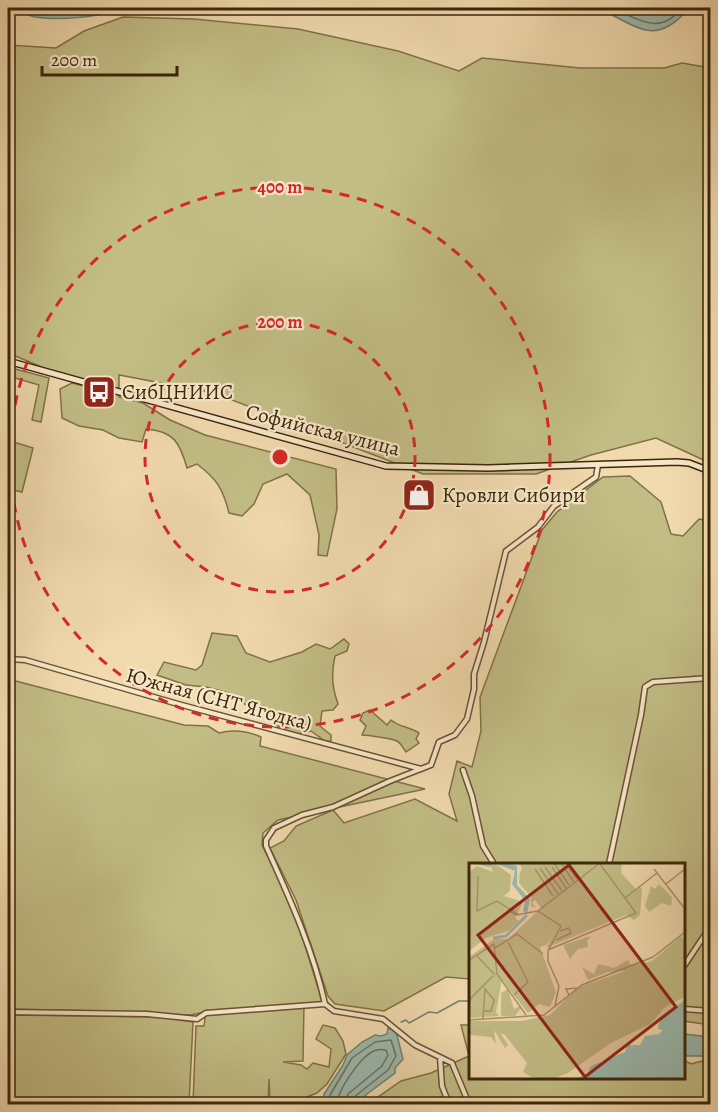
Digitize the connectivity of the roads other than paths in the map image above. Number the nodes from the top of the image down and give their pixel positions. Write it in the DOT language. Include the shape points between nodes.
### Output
graph roads {
  1 [pos="8,361"];
  2 [pos="598,464"];
  3 [pos="711,471"];
  4 [pos="8,659"];
  5 [pos="711,678"];
  6 [pos="422,769"];
  7 [pos="463,770"];
  8 [pos="493,863"];
  9 [pos="609,863"];
  10 [pos="711,927"];
  11 [pos="685,965"];
  12 [pos="325,1004"];
  13 [pos="685,1009"];
  14 [pos="711,1011"];
  15 [pos="8,1012"];
  16 [pos="440,1056"];
  17 [pos="449,1104"];
  18 [pos="469,1104"];
  1 -- 2 [label="main road, Софийская улица" via="386,466"];
  2 -- 3 [label="main road, Софийская улица" via="677,462"];
  2 -- 6 [label="street" via="596,477 554,506 538,527 506,551 474,674 467,719 456,735 440,742 431,765"];
  4 -- 6 [label="street, Южная (СНТ Ягодка)" via="25,660"];
  5 -- 9 [label="street" via="653,682 645,687"];
  6 -- 12 [label="street" via="333,807 302,815 274,828 266,840 311,953"];
  7 -- 8 [label="street" via="483,846"];
  10 -- 11 [label="street"];
  12 -- 15 [label="street" via="206,1013 197,1019 147,1014"];
  12 -- 16 [label="street" via="334,1011 383,1019 415,1046"];
  13 -- 14 [label="street"];
  16 -- 17 [label="street" via="442,1086"];
  16 -- 18 [label="street" via="452,1063"];
}
